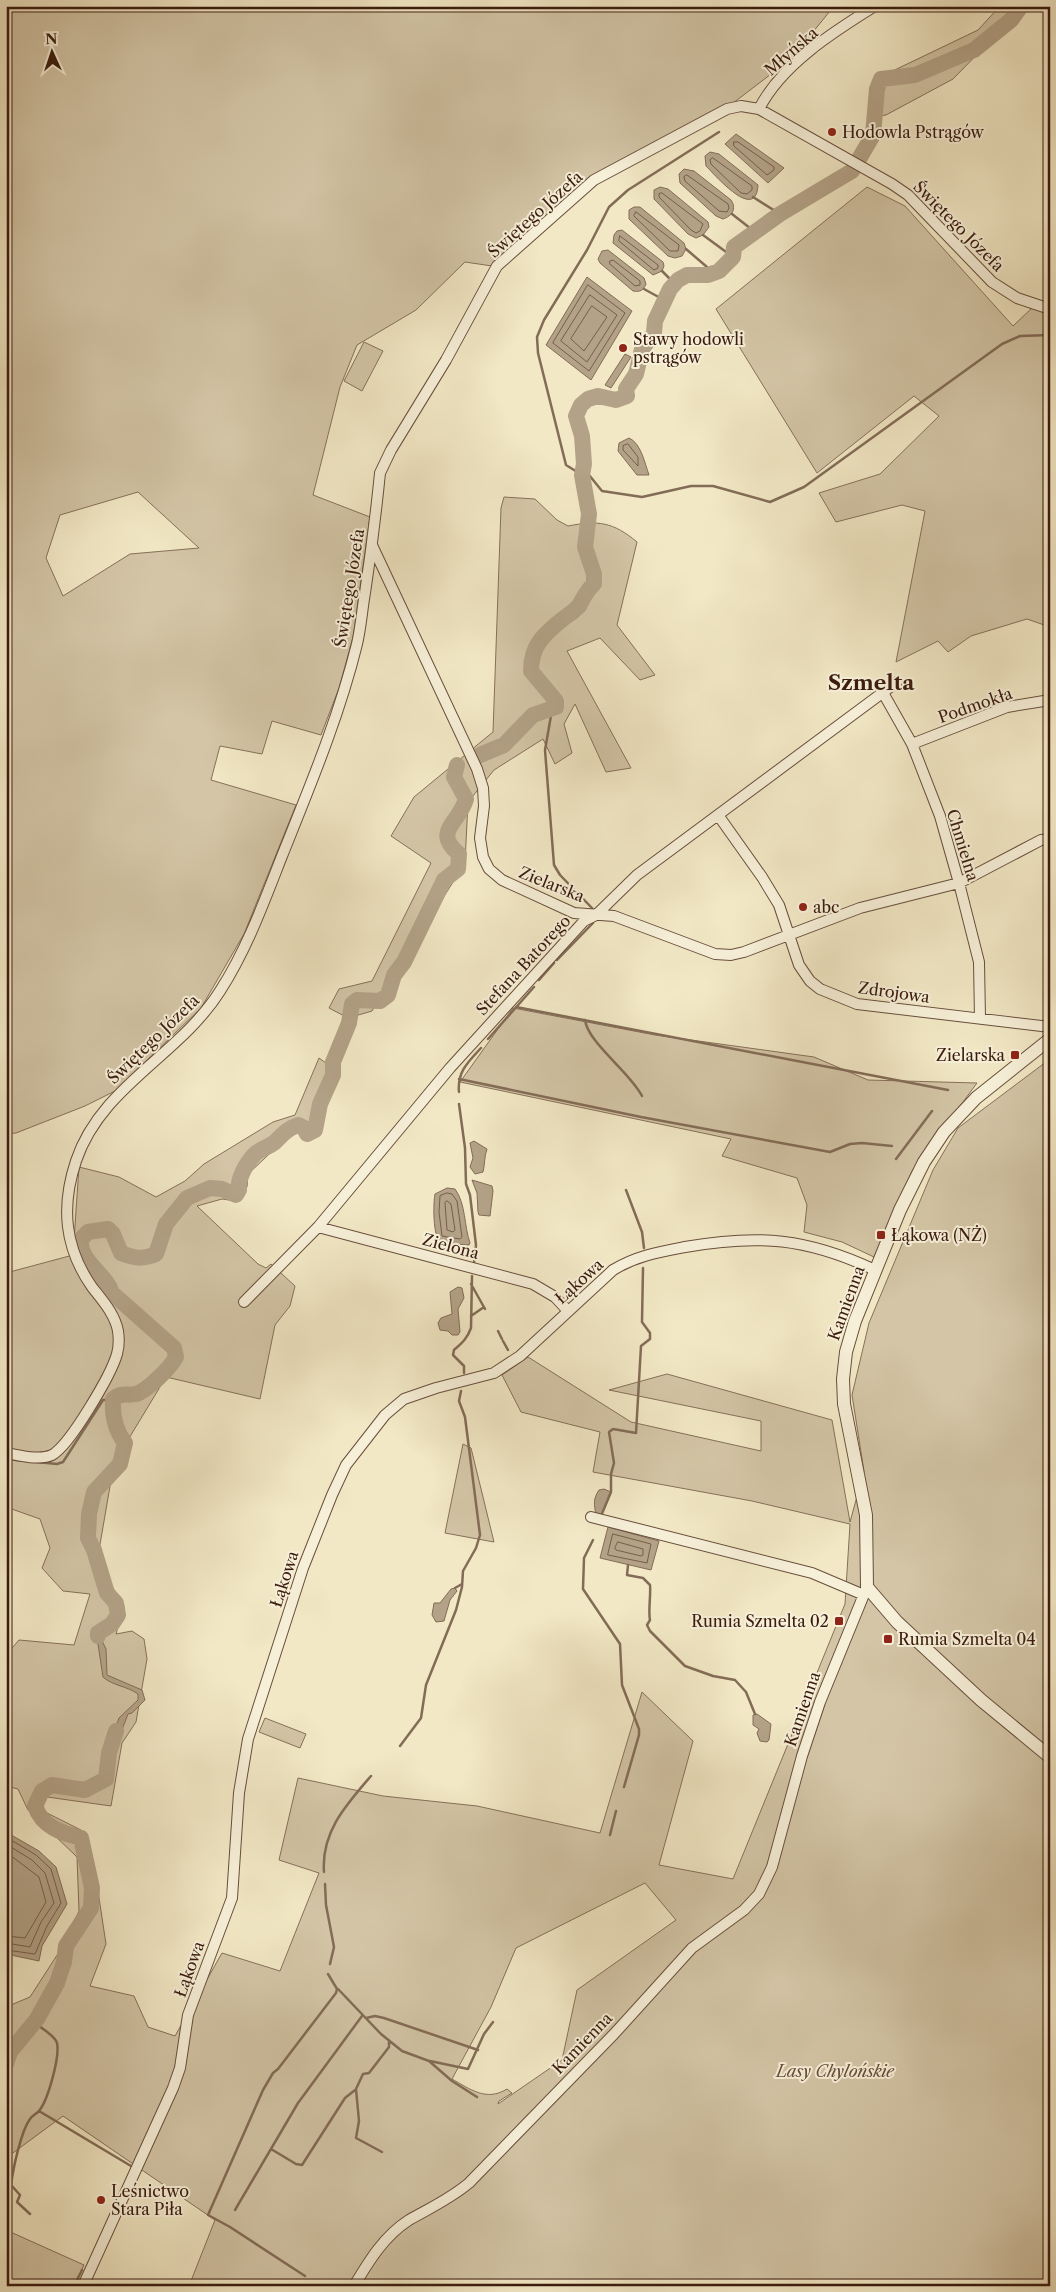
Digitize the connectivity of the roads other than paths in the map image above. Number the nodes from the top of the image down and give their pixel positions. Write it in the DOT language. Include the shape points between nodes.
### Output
graph roads {
  1 [pos="875,6"];
  2 [pos="759,109"];
  3 [pos="1050,309"];
  4 [pos="372,544"];
  5 [pos="897,682"];
  6 [pos="882,692"];
  7 [pos="1050,700"];
  8 [pos="912,744"];
  9 [pos="718,815"];
  10 [pos="1050,838"];
  11 [pos="959,883"];
  12 [pos="596,915"];
  13 [pos="789,934"];
  14 [pos="980,1018"];
  15 [pos="1050,1027"];
  16 [pos="1050,1039"];
  17 [pos="318,1227"];
  18 [pos="875,1270"];
  19 [pos="244,1302"];
  20 [pos="568,1311"];
  21 [pos="6,1453"];
  22 [pos="592,1517"];
  23 [pos="865,1591"];
  24 [pos="1050,1757"];
  25 [pos="83,2286"];
  26 [pos="354,2286"];
  1 -- 2 [label="street, Młyńska" via="791,67 770,89"];
  2 -- 3 [label="street, Świętego Józefa" via="908,195 992,282 1017,298"];
  2 -- 4 [label="street, Świętego Józefa" via="741,106 727,109 594,180 497,266 380,473"];
  4 -- 12 [label="street, Zielarska" via="477,769 484,806 480,838 483,856 490,869 502,880 574,913"];
  4 -- 21 [label="street, Świętego Józefa" via="358,641 346,686 327,742 234,969 209,1007 118,1092 92,1129 75,1164 67,1213 70,1244 76,1260 115,1320 117,1355 82,1418 56,1452 42,1457"];
  5 -- 6 [label="street, Stefana Batorego"];
  6 -- 8 [label="street, Chmielna"];
  6 -- 9 [label="street, Stefana Batorego"];
  7 -- 8 [label="street, Podmokła" via="1007,706"];
  8 -- 11 [label="street, Chmielna" via="940,816"];
  9 -- 12 [label="street, Stefana Batorego" via="637,875"];
  9 -- 13 [label="street, Zdrojowa" via="762,877 779,906"];
  10 -- 11 [label="street, Zielarska"];
  11 -- 13 [label="street, Zielarska" via="860,908"];
  11 -- 14 [label="street, Chmielna" via="979,962"];
  12 -- 13 [label="street, Zielarska" via="614,916 715,954 744,952"];
  12 -- 17 [label="street, Stefana Batorego" via="584,921 523,986"];
  13 -- 14 [label="street, Zdrojowa" via="799,965 810,981 838,998 858,1004"];
  14 -- 15 [label="street, Zdrojowa"];
  16 -- 18 [label="street, Kamienna" via="976,1098 939,1139 917,1174"];
  17 -- 19 [label="street, Stefana Batorego"];
  17 -- 20 [label="street, Zielona" via="533,1284"];
  18 -- 20 [label="street, Łąkowa" via="849,1258 793,1242 767,1239 698,1245 629,1260 613,1270"];
  18 -- 23 [label="street, Kamienna" via="848,1344 842,1379 866,1515"];
  20 -- 25 [label="street, Łąkowa" via="520,1356 494,1373 404,1399 385,1415 346,1466 335,1487 303,1568 248,1739 239,1793 232,1898 188,2015 174,2088"];
  22 -- 23 [label="street" via="812,1573"];
  23 -- 24 [label="street" via="1019,1733"];
  23 -- 26 [label="street, Kamienna" via="820,1702 772,1867 759,1894 744,1910 692,1948 468,2183 449,2199 408,2221 391,2235 376,2250"];
}
